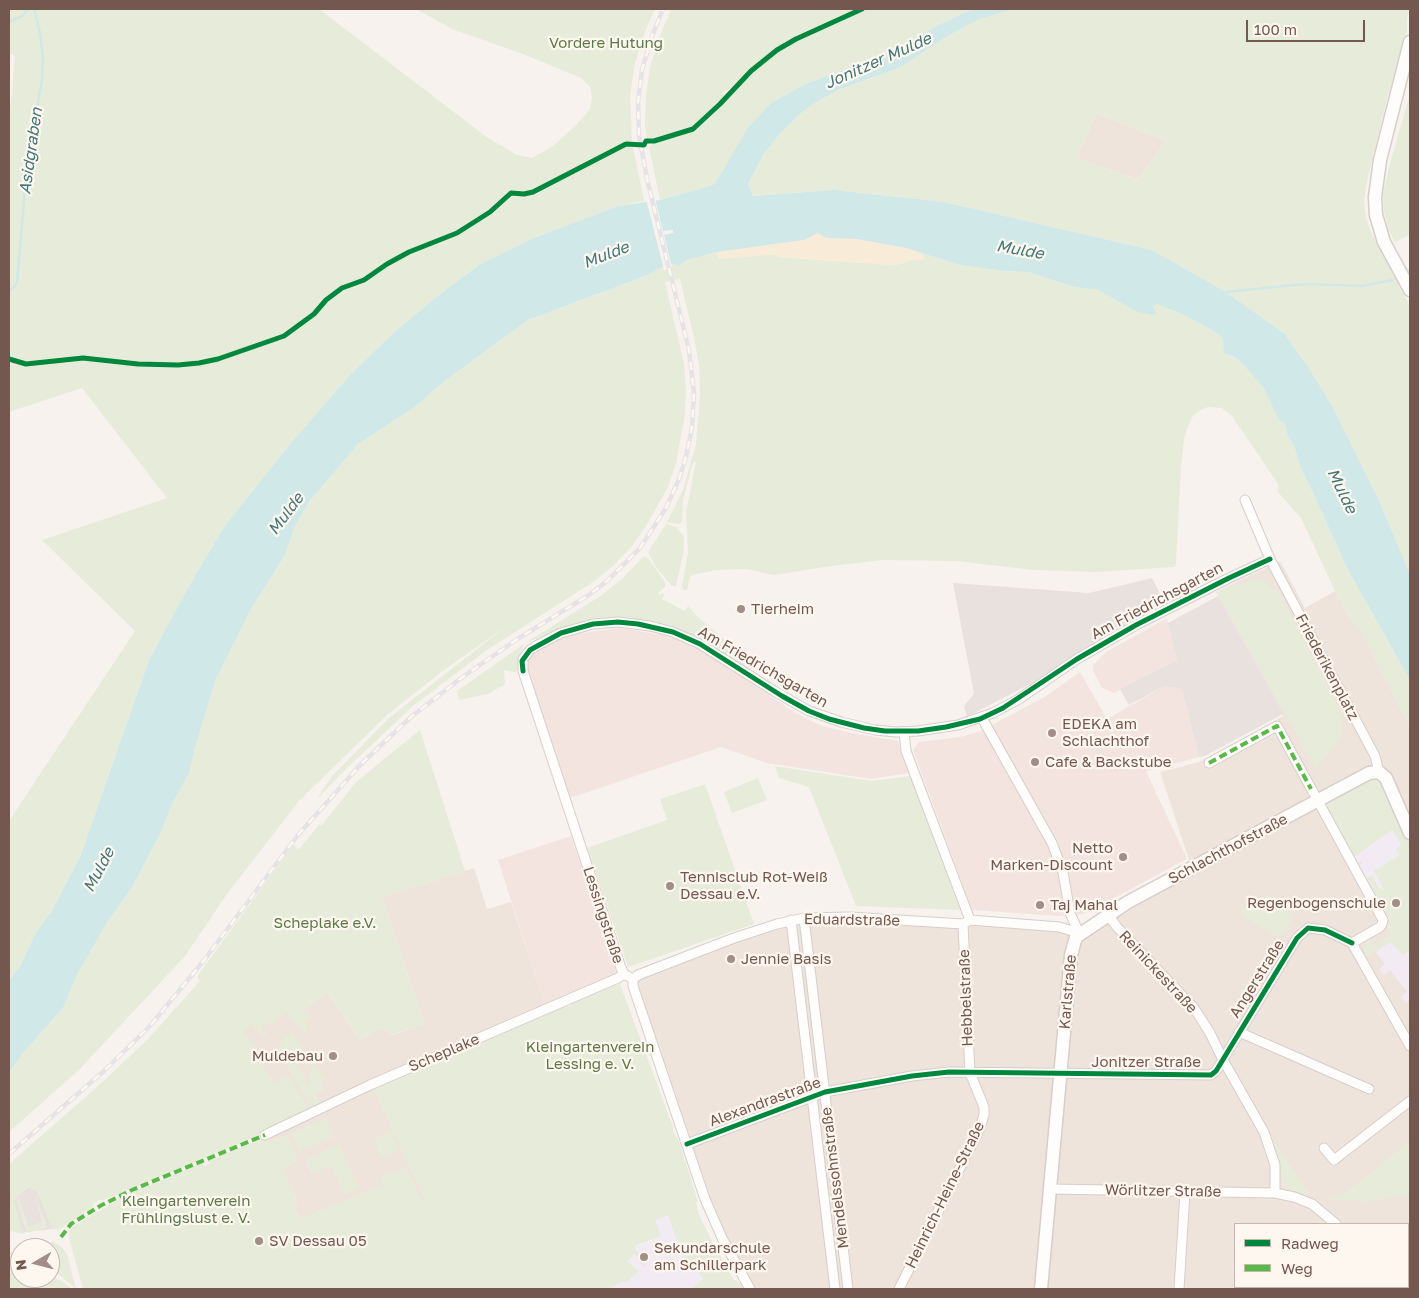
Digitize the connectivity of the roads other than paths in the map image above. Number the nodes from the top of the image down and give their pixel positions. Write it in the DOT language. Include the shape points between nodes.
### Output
graph roads {
  1 [pos="1410,42"];
  2 [pos="1410,290"];
  3 [pos="1245,500"];
  4 [pos="1270,560"];
  5 [pos="523,671"];
  6 [pos="982,718"];
  7 [pos="904,732"];
  8 [pos="1209,764"];
  9 [pos="1379,772"];
  10 [pos="1317,801"];
  11 [pos="1410,833"];
  12 [pos="1108,915"];
  13 [pos="804,918"];
  14 [pos="791,920"];
  15 [pos="967,922"];
  16 [pos="1079,933"];
  17 [pos="1352,943"];
  18 [pos="624,974"];
  19 [pos="633,979"];
  20 [pos="1410,1025"];
  21 [pos="1401,1030"];
  22 [pos="1239,1032"];
  23 [pos="1410,1046"];
  24 [pos="1223,1060"];
  25 [pos="970,1073"];
  26 [pos="1061,1074"];
  27 [pos="1369,1089"];
  28 [pos="825,1092"];
  29 [pos="813,1098"];
  30 [pos="1410,1100"];
  31 [pos="265,1135"];
  32 [pos="687,1144"];
  33 [pos="1324,1148"];
  34 [pos="1050,1189"];
  35 [pos="1185,1192"];
  36 [pos="1276,1193"];
  37 [pos="1335,1223"];
  38 [pos="750,1289"];
  39 [pos="835,1289"];
  40 [pos="848,1289"];
  41 [pos="899,1289"];
  42 [pos="1041,1289"];
  43 [pos="1178,1289"];
  1 -- 2 [label="main road" via="1380,160 1374,197 1384,242"];
  3 -- 4 [label="street, Friederikenplatz"];
  4 -- 6 [label="street, Am Friedrichsgarten" via="1136,624 1011,704"];
  4 -- 9 [label="street, Friederikenplatz" via="1375,756"];
  5 -- 7 [label="street, Am Friedrichsgarten" via="522,661 530,650 556,635 593,624 638,624 673,632 700,644 815,713 864,728"];
  5 -- 18 [label="street, Lessingstraße"];
  6 -- 7 [label="street, Am Friedrichsgarten"];
  6 -- 16 [label="street, Karlstraße" via="1052,843 1063,872 1070,913"];
  7 -- 15 [label="street" via="906,751"];
  8 -- 10 [label="street" via="1277,726"];
  9 -- 10 [label="main road, Schlachthofstraße" via="1366,774"];
  9 -- 11 [label="main road, Friederikenplatz" via="1388,783"];
  10 -- 12 [label="main road, Schlachthofstraße"];
  10 -- 17 [label="street" via="1383,920 1380,927"];
  12 -- 16 [label="main road, Schlachthofstraße"];
  12 -- 24 [label="street, Reinickestraße" via="1194,1008"];
  13 -- 14 [label="street, Eduardstraße"];
  13 -- 15 [label="street, Eduardstraße"];
  13 -- 28 [label="street, Mendelssohnstraße"];
  14 -- 19 [label="street, Eduardstraße" via="734,938"];
  14 -- 29 [label="street, Mendelssohnstraße"];
  15 -- 16 [label="street, Eduardstraße" via="1059,927"];
  15 -- 25 [label="street, Hebbelstraße"];
  16 -- 26 [label="main road, Karlstraße" via="1072,946"];
  17 -- 21 [label="street"];
  17 -- 22 [label="street, Angerstraße" via="1325,930 1308,928 1297,938"];
  18 -- 19 [label="street, Lessingstraße"];
  18 -- 31 [label="street, Scheplake"];
  19 -- 32 [label="street, Lessingstraße"];
  20 -- 21 [label="street"];
  21 -- 23 [label="street"];
  22 -- 24 [label="street, Angerstraße"];
  22 -- 27 [label="street"];
  24 -- 26 [label="street, Jonitzer Straße" via="1211,1075 1202,1076"];
  24 -- 36 [label="street, Reinickestraße" via="1264,1132 1275,1165"];
  25 -- 26 [label="street, Alexandrastraße"];
  25 -- 28 [label="street, Alexandrastraße" via="912,1076"];
  25 -- 41 [label="street, Heinrich-Heine-Straße" via="984,1110 982,1123"];
  26 -- 34 [label="main road, Karlstraße"];
  28 -- 29 [label="street, Alexandrastraße"];
  28 -- 40 [label="street, Mendelssohnstraße"];
  29 -- 32 [label="street, Alexandrastraße"];
  29 -- 39 [label="street, Mendelssohnstraße"];
  30 -- 33 [label="street" via="1334,1160"];
  32 -- 38 [label="street, Lessingstraße" via="713,1219"];
  34 -- 35 [label="street, Wörlitzer Straße"];
  34 -- 42 [label="main road, Karlstraße"];
  35 -- 36 [label="street, Wörlitzer Straße"];
  35 -- 43 [label="street"];
  36 -- 37 [label="street, Wörlitzer Straße" via="1312,1204"];
}
